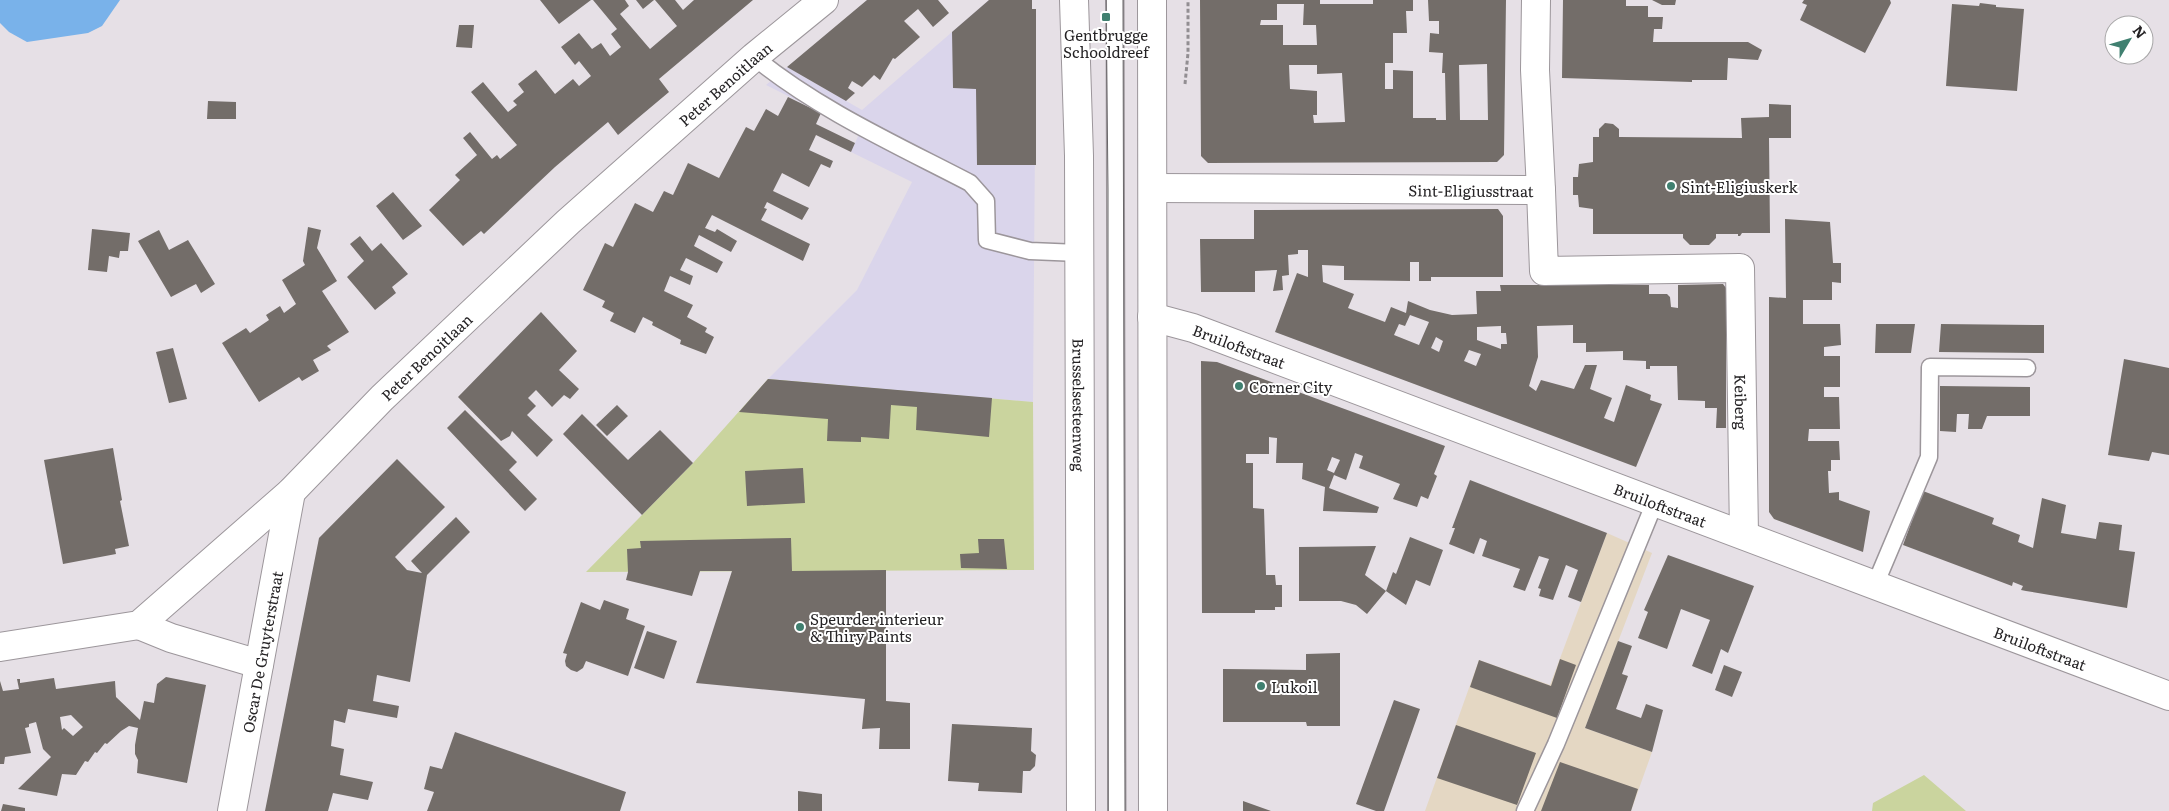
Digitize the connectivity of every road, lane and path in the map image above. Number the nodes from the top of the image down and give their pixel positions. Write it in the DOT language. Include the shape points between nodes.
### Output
graph roads {
  1 [pos="824,0"];
  2 [pos="1074,0"];
  3 [pos="1115,0"];
  4 [pos="1152,0"];
  5 [pos="1536,0"];
  6 [pos="754,57"];
  7 [pos="1153,188"];
  8 [pos="1541,190"];
  9 [pos="1080,253"];
  10 [pos="1740,268"];
  11 [pos="1152,317"];
  12 [pos="2027,368"];
  13 [pos="291,492"];
  14 [pos="1656,502"];
  15 [pos="1744,535"];
  16 [pos="1875,585"];
  17 [pos="139,625"];
  18 [pos="0,647"];
  19 [pos="259,664"];
  20 [pos="2169,696"];
  21 [pos="232,811"];
  22 [pos="1080,811"];
  23 [pos="1117,811"];
  24 [pos="1153,811"];
  25 [pos="1525,811"];
  1 -- 6 [label="street, Peter Benoitlaan"];
  2 -- 9 [label="street, Brusselsesteenweg"];
  3 -- 23 [label="lane"];
  4 -- 7 [label="street"];
  5 -- 8 [label="street" via="1535,70"];
  6 -- 9 [label="lane" via="820,104 970,183 986,201 988,240 1030,251"];
  6 -- 13 [label="street, Peter Benoitlaan" via="549,240 382,398"];
  7 -- 8 [label="street, Sint-Eligiusstraat"];
  7 -- 11 [label="street"];
  8 -- 10 [label="street, Sint-Eligiusstraat" via="1544,271"];
  9 -- 22 [label="street, Brusselsesteenweg"];
  10 -- 15 [label="street, Keiberg"];
  11 -- 14 [label="street, Bruiloftstraat" via="1193,328"];
  11 -- 24 [label="street"];
  12 -- 16 [label="lane" via="1930,367 1928,457"];
  13 -- 17 [label="street, Peter Benoitlaan"];
  13 -- 19 [label="street, Oscar De Gruyterstraat"];
  14 -- 15 [label="street, Bruiloftstraat"];
  14 -- 25 [label="lane"];
  15 -- 16 [label="street, Bruiloftstraat"];
  16 -- 20 [label="street, Bruiloftstraat"];
  17 -- 18 [label="street"];
  17 -- 19 [label="street"];
  19 -- 21 [label="street, Oscar De Gruyterstraat"];
}
